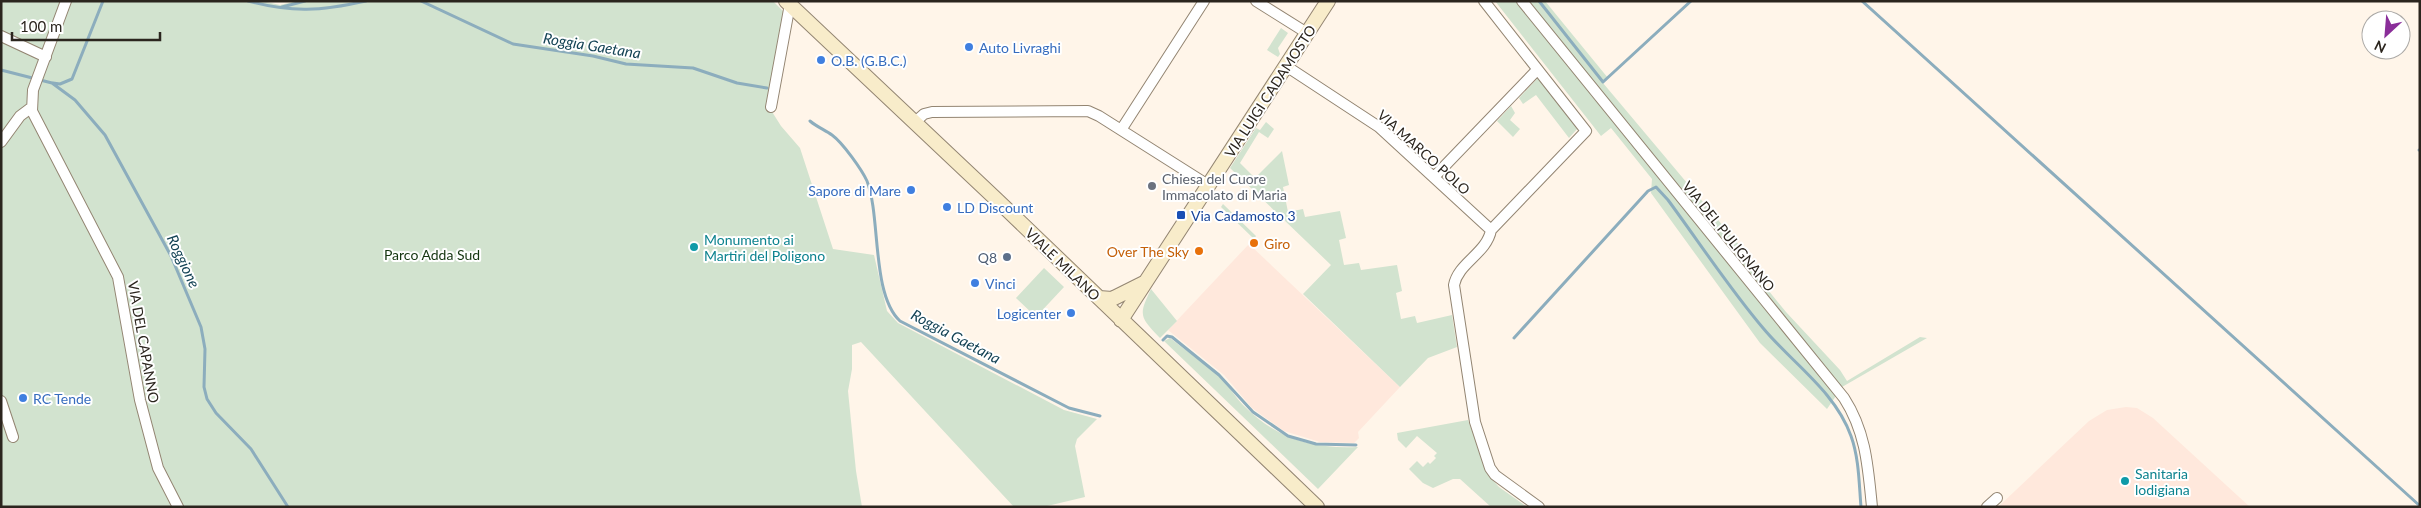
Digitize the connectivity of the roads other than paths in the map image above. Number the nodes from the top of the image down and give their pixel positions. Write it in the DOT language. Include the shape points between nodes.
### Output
graph roads {
  1 [pos="66,1"];
  2 [pos="1204,1"];
  3 [pos="1256,1"];
  4 [pos="1328,1"];
  5 [pos="1484,1"];
  6 [pos="1522,1"];
  7 [pos="788,3"];
  8 [pos="1307,33"];
  9 [pos="1,36"];
  10 [pos="46,57"];
  11 [pos="1286,66"];
  12 [pos="1537,70"];
  13 [pos="32,107"];
  14 [pos="771,107"];
  15 [pos="915,122"];
  16 [pos="1121,130"];
  17 [pos="1,142"];
  18 [pos="1434,177"];
  19 [pos="1208,185"];
  20 [pos="1491,230"];
  21 [pos="1146,281"];
  22 [pos="1099,298"];
  23 [pos="1121,320"];
  24 [pos="1,400"];
  25 [pos="13,437"];
  26 [pos="1997,498"];
  27 [pos="178,507"];
  28 [pos="1317,507"];
  29 [pos="1539,507"];
  30 [pos="1872,507"];
  31 [pos="1987,507"];
  1 -- 10 [label="street"];
  2 -- 16 [label="street"];
  3 -- 8 [label="street"];
  4 -- 8 [label="street, VIA LUIGI CADAMOSTO"];
  5 -- 12 [label="street"];
  6 -- 30 [label="street, VIA DEL PULIGNANO" via="1844,398 1854,414 1865,447"];
  7 -- 14 [label="street"];
  7 -- 15 [label="street, VIALE MILANO"];
  8 -- 11 [label="street, VIA LUIGI CADAMOSTO"];
  9 -- 10 [label="street"];
  10 -- 13 [label="street" via="35,85"];
  11 -- 18 [label="street, VIA MARCO POLO" via="1379,127"];
  11 -- 19 [label="street, VIA LUIGI CADAMOSTO"];
  12 -- 18 [label="street"];
  12 -- 20 [label="street" via="1586,131"];
  13 -- 17 [label="street" via="20,116"];
  13 -- 27 [label="street, VIA DEL CAPANNO" via="35,119 118,277 140,400 158,468"];
  15 -- 16 [label="street" via="932,112 1082,110"];
  15 -- 22 [label="street, VIALE MILANO"];
  16 -- 19 [label="street"];
  18 -- 20 [label="street, VIA MARCO POLO"];
  19 -- 21 [label="street, VIA LUIGI CADAMOSTO"];
  20 -- 29 [label="street" via="1487,242 1460,272 1454,285 1473,414 1492,472"];
  21 -- 22 [label="street, VIA LUIGI CADAMOSTO" via="1112,299"];
  21 -- 23 [label="street, VIA LUIGI CADAMOSTO"];
  22 -- 23 [label="street, VIALE MILANO"];
  23 -- 28 [label="street, VIALE MILANO"];
  24 -- 25 [label="street"];
  26 -- 31 [label="street"];
}
